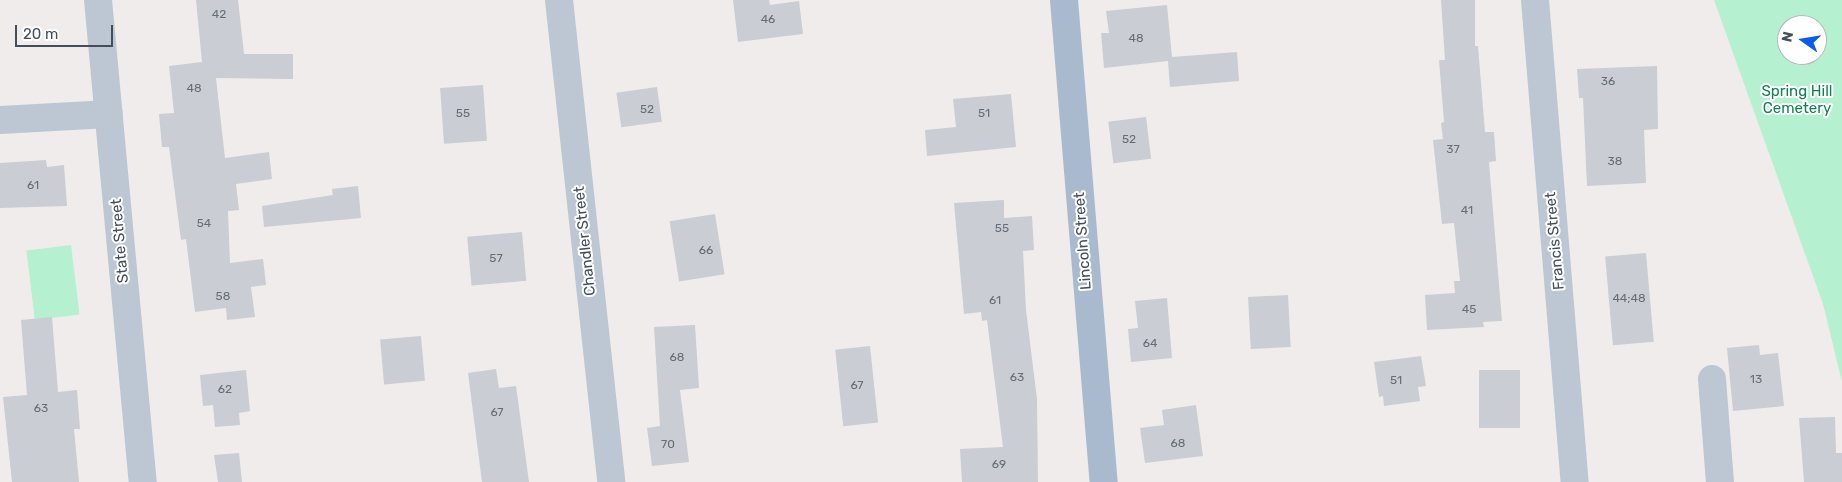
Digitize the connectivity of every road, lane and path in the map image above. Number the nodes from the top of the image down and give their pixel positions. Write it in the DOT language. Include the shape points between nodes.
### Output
graph roads {
  1 [pos="98,0"];
  2 [pos="559,0"];
  3 [pos="1064,0"];
  4 [pos="1535,0"];
  5 [pos="109,114"];
  6 [pos="0,120"];
  7 [pos="1712,379"];
  8 [pos="143,482"];
  9 [pos="611,482"];
  10 [pos="1104,482"];
  11 [pos="1575,482"];
  12 [pos="1720,482"];
  1 -- 5 [label="street, State Street"];
  2 -- 9 [label="street, Chandler Street"];
  3 -- 10 [label="main road, Lincoln Street"];
  4 -- 11 [label="street, Francis Street"];
  5 -- 6 [label="street"];
  5 -- 8 [label="street, State Street"];
  7 -- 12 [label="street"];
}
